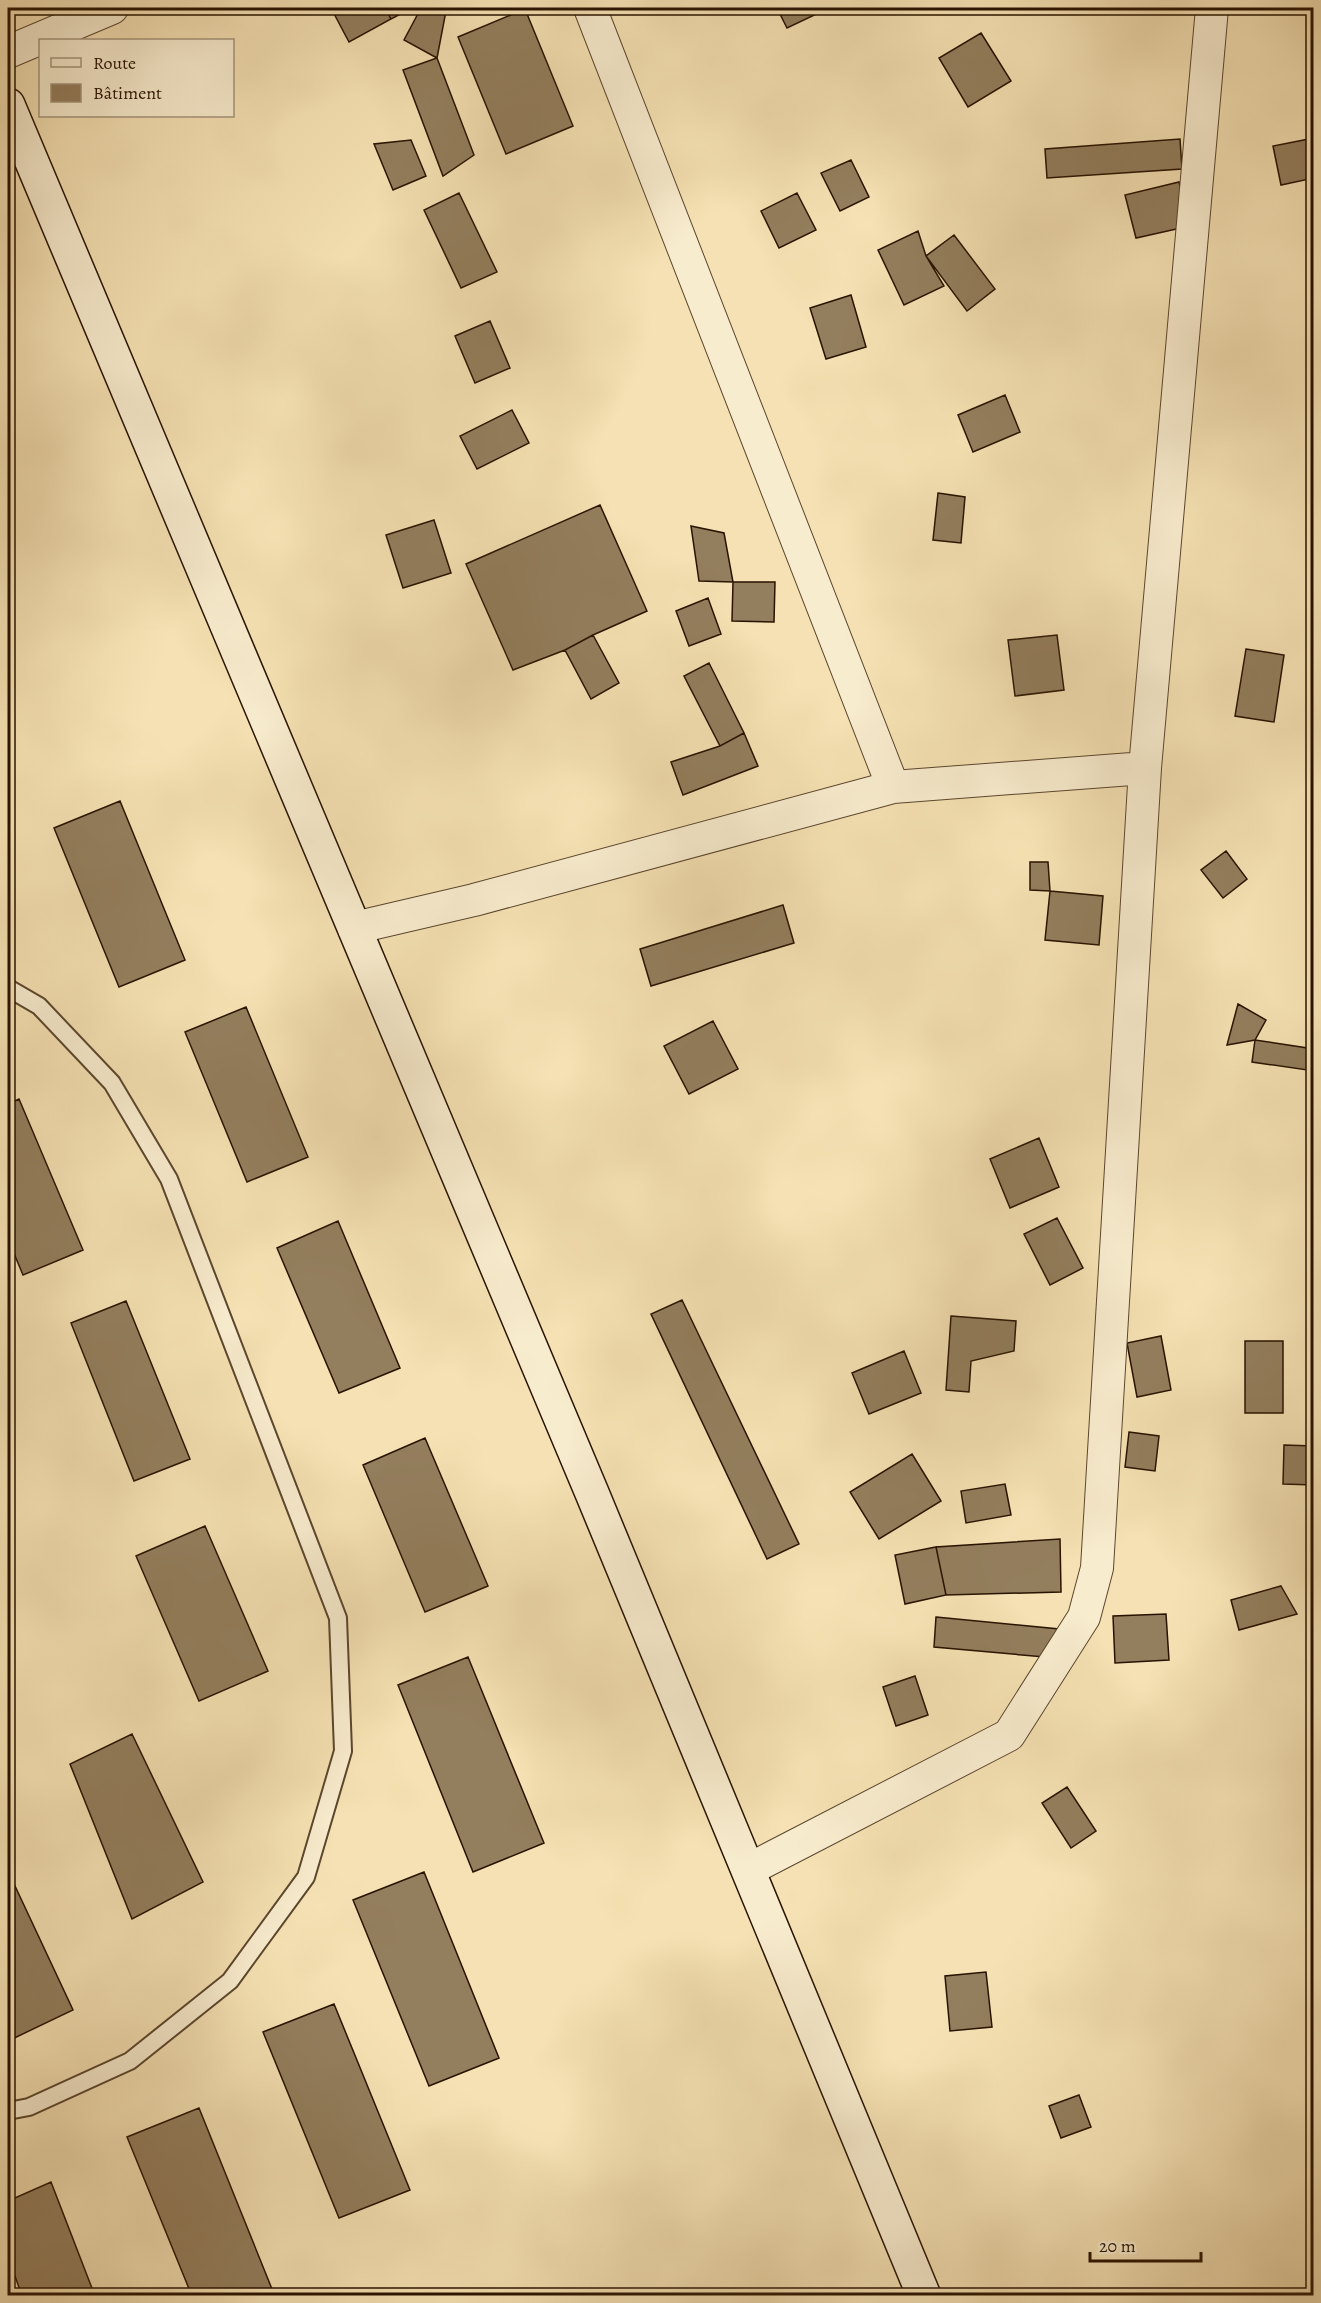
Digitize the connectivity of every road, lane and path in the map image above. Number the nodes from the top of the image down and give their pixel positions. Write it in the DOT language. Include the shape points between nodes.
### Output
graph roads {
  1 [pos="112,8"];
  2 [pos="590,8"];
  3 [pos="1212,8"];
  4 [pos="8,52"];
  5 [pos="8,105"];
  6 [pos="1145,768"];
  7 [pos="893,787"];
  8 [pos="354,928"];
  9 [pos="8,987"];
  10 [pos="748,1870"];
  11 [pos="8,2110"];
  12 [pos="924,2295"];
  1 -- 4 [label="street"];
  2 -- 7 [label="street"];
  3 -- 6 [label="street"];
  5 -- 8 [label="street"];
  6 -- 7 [label="street"];
  6 -- 10 [label="street" via="1097,1568 1084,1617 1010,1736"];
  7 -- 8 [label="street" via="474,900"];
  8 -- 10 [label="street"];
  9 -- 11 [label="lane" via="39,1006 112,1083 169,1179 338,1618 343,1751 306,1877 230,1981 130,2061 29,2107"];
  10 -- 12 [label="street"];
}
